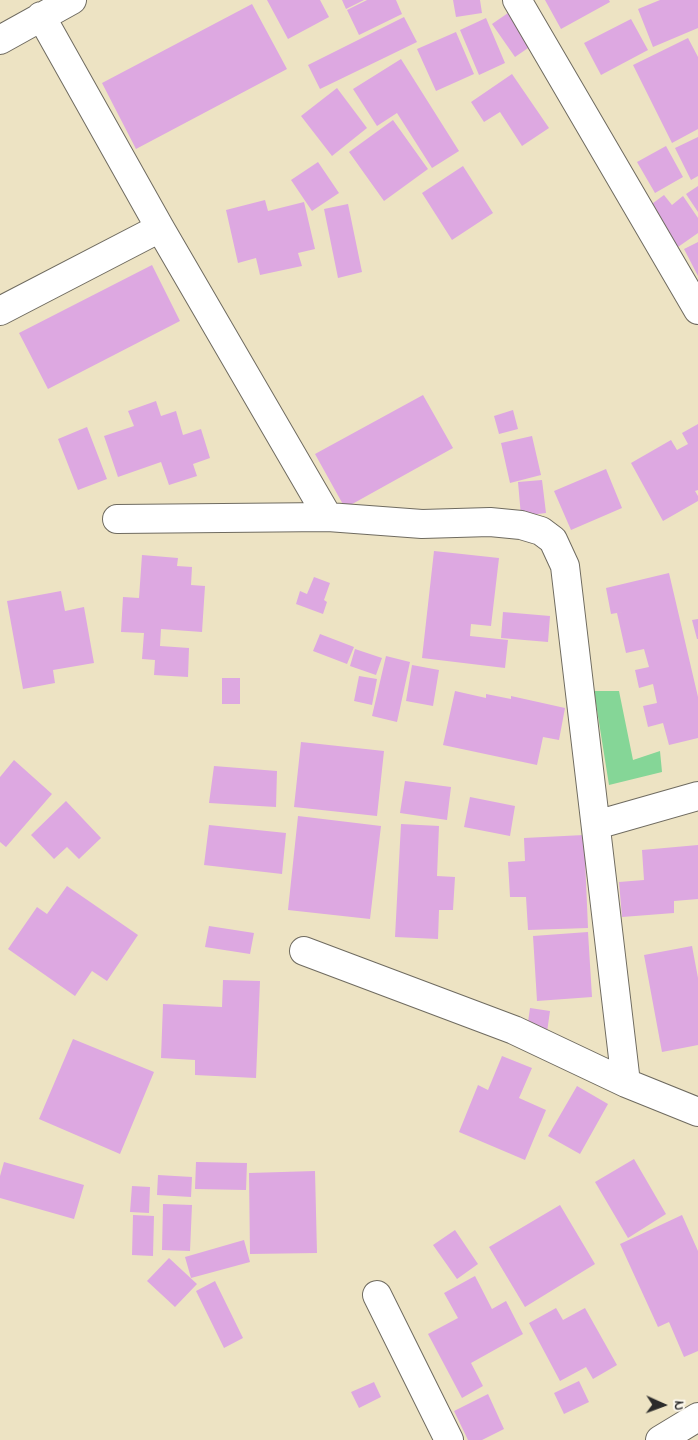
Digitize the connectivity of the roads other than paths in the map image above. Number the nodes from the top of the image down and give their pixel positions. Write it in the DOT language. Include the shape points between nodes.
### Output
graph roads {
  1 [pos="72,0"];
  2 [pos="517,0"];
  3 [pos="41,16"];
  4 [pos="0,40"];
  5 [pos="160,228"];
  6 [pos="698,310"];
  7 [pos="0,311"];
  8 [pos="328,517"];
  9 [pos="117,519"];
  10 [pos="698,796"];
  11 [pos="596,825"];
  12 [pos="304,951"];
  13 [pos="626,1083"];
  14 [pos="698,1112"];
  15 [pos="377,1295"];
  16 [pos="698,1417"];
  17 [pos="449,1440"];
  18 [pos="660,1440"];
  1 -- 3 [label="street"];
  2 -- 6 [label="street"];
  3 -- 4 [label="street"];
  3 -- 5 [label="street"];
  5 -- 7 [label="street"];
  5 -- 8 [label="street"];
  8 -- 9 [label="street"];
  8 -- 11 [label="street" via="422,524 490,522 521,525 541,531 553,540 565,566"];
  10 -- 11 [label="street"];
  11 -- 13 [label="street"];
  12 -- 13 [label="street" via="514,1030"];
  13 -- 14 [label="street"];
  15 -- 17 [label="street"];
  16 -- 18 [label="street"];
}
